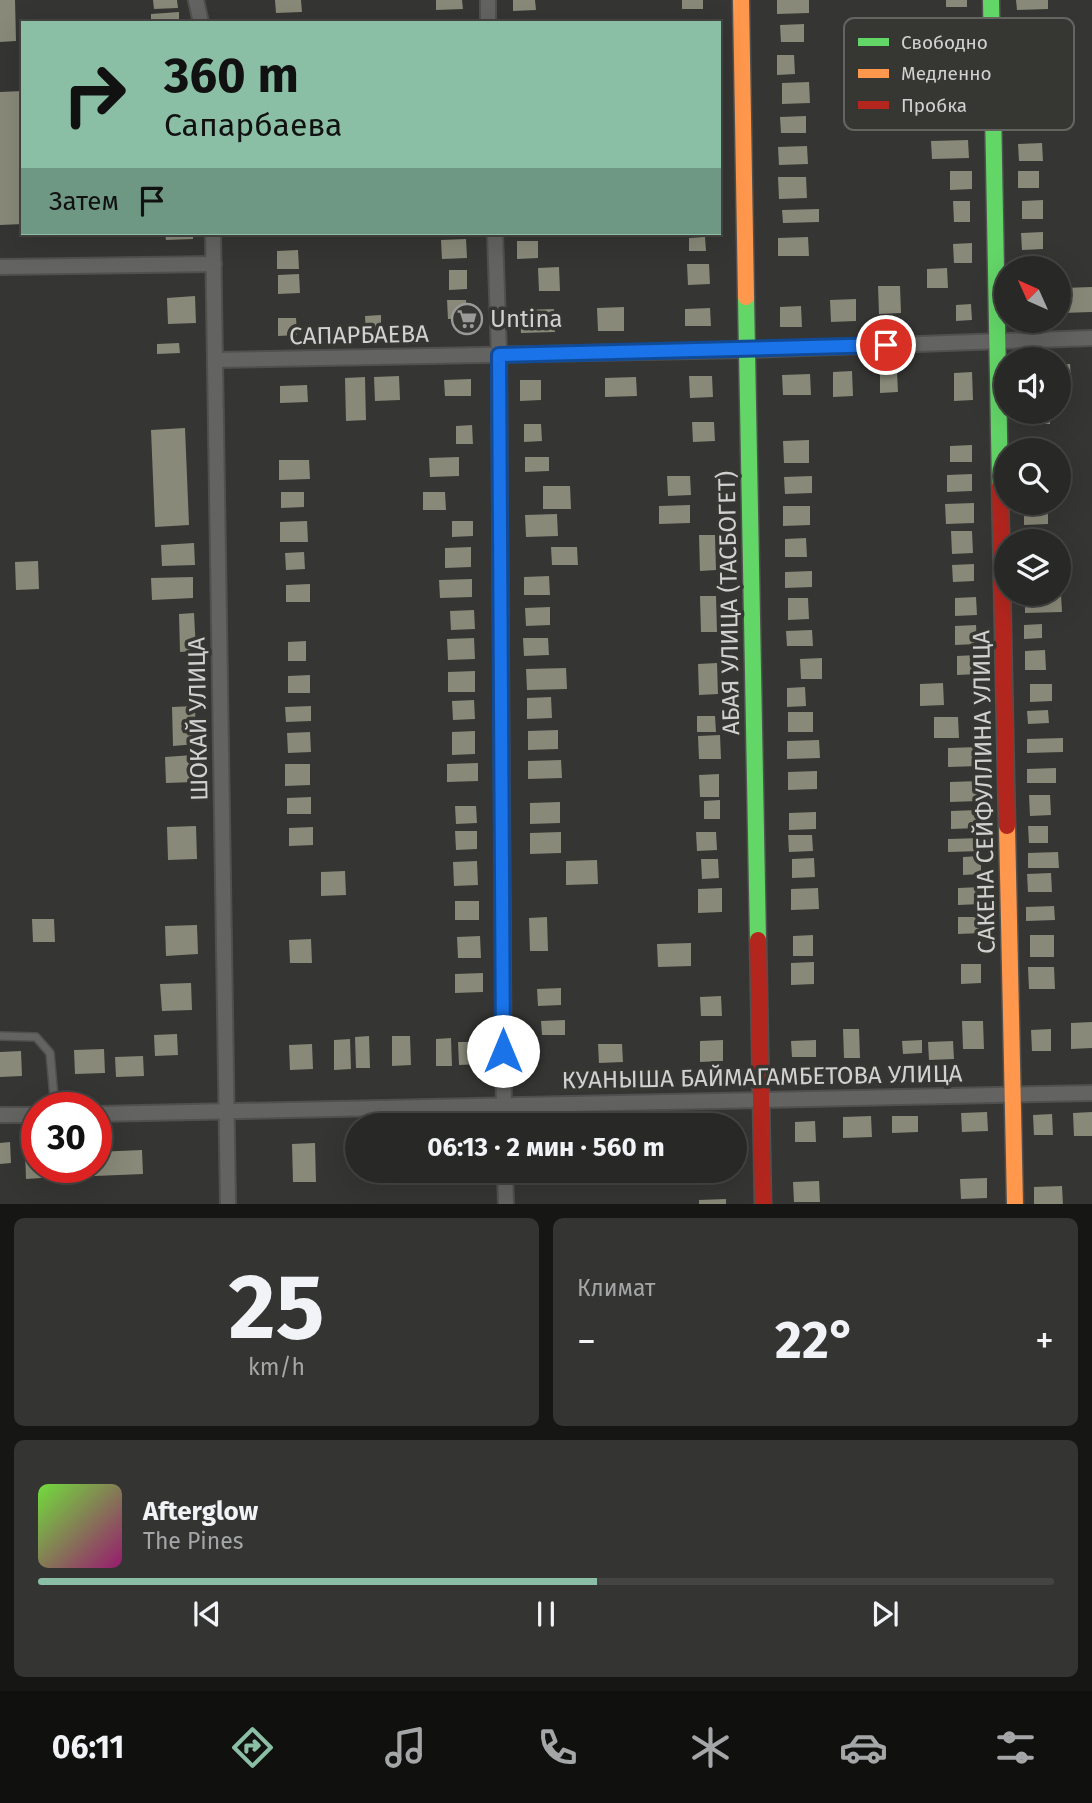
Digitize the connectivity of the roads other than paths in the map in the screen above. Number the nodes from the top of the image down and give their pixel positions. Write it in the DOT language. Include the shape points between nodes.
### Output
graph roads {
  1 [pos="197,0"];
  2 [pos="488,0"];
  3 [pos="741,0"];
  4 [pos="992,0"];
  5 [pos="992,18"];
  6 [pos="201,21"];
  7 [pos="488,21"];
  8 [pos="994,130"];
  9 [pos="213,235"];
  10 [pos="495,235"];
  11 [pos="214,264"];
  12 [pos="0,267"];
  13 [pos="1092,338"];
  14 [pos="997,341"];
  15 [pos="747,350"];
  16 [pos="499,355"];
  17 [pos="215,360"];
  18 [pos="0,1036"];
  19 [pos="54,1092"];
  20 [pos="1092,1093"];
  21 [pos="1014,1094"];
  22 [pos="761,1100"];
  23 [pos="504,1106"];
  24 [pos="227,1112"];
  25 [pos="504,1113"];
  26 [pos="112,1114"];
  27 [pos="0,1115"];
  28 [pos="21,1115"];
  29 [pos="505,1183"];
  30 [pos="228,1204"];
  31 [pos="506,1204"];
  32 [pos="763,1204"];
  33 [pos="1015,1204"];
  1 -- 6 [label="street"];
  2 -- 7 [label="street"];
  3 -- 15 [label="street, АБАЯ УЛИЦА (ТАСБОГЕТ)"];
  4 -- 5 [label="street, САКЕНА СЕЙФУЛЛИНА УЛИЦА"];
  8 -- 14 [label="street, САКЕНА СЕЙФУЛЛИНА УЛИЦА"];
  9 -- 11 [label="street, ШОКАЙ УЛИЦА"];
  10 -- 16 [label="street"];
  11 -- 12 [label="street"];
  11 -- 17 [label="street, ШОКАЙ УЛИЦА"];
  13 -- 14 [label="street, САПАРБАЕВА"];
  14 -- 15 [label="street, САПАРБАЕВА"];
  14 -- 21 [label="street, САКЕНА СЕЙФУЛЛИНА УЛИЦА"];
  15 -- 16 [label="street, САПАРБАЕВА"];
  15 -- 22 [label="street, АБАЯ УЛИЦА (ТАСБОГЕТ)"];
  16 -- 17 [label="street, САПАРБАЕВА"];
  16 -- 23 [label="street"];
  17 -- 24 [label="street, ШОКАЙ УЛИЦА"];
  18 -- 19 [label="lane" via="36,1037 50,1053"];
  20 -- 21 [label="street, КУАНЫША БАЙМАГАМБЕТОВА УЛИЦА"];
  21 -- 22 [label="street, КУАНЫША БАЙМАГАМБЕТОВА УЛИЦА"];
  21 -- 33 [label="street, САКЕНА СЕЙФУЛЛИНА УЛИЦА"];
  22 -- 23 [label="street, КУАНЫША БАЙМАГАМБЕТОВА УЛИЦА"];
  22 -- 32 [label="street, АБАЯ УЛИЦА (ТАСБОГЕТ)"];
  23 -- 24 [label="street, КУАНЫША БАЙМАГАМБЕТОВА УЛИЦА"];
  23 -- 25 [label="street"];
  24 -- 26 [label="street, КУАНЫША БАЙМАГАМБЕТОВА УЛИЦА"];
  24 -- 30 [label="street, ШОКАЙ УЛИЦА"];
  27 -- 28 [label="street"];
  29 -- 31 [label="street"];
}
